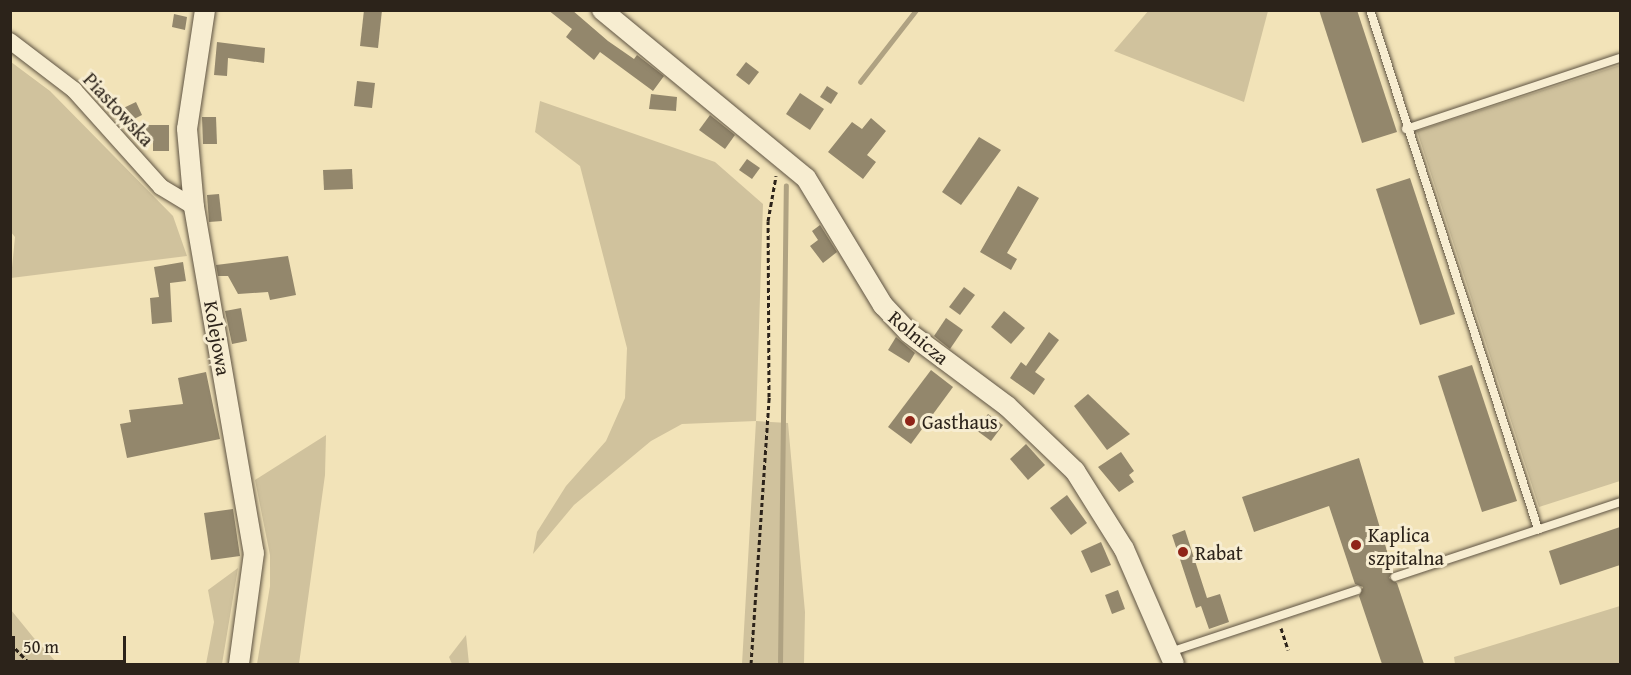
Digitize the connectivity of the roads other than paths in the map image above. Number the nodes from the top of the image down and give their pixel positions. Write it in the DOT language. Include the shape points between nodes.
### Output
graph roads {
  1 [pos="205,10"];
  2 [pos="602,10"];
  3 [pos="1370,10"];
  4 [pos="10,42"];
  5 [pos="1620,58"];
  6 [pos="1406,129"];
  7 [pos="194,207"];
  8 [pos="1620,502"];
  9 [pos="1538,529"];
  10 [pos="1395,577"];
  11 [pos="1357,590"];
  12 [pos="1172,658"];
  13 [pos="239,664"];
  1 -- 7 [label="street, Kolejowa" via="187,129"];
  2 -- 12 [label="street, Rolnicza" via="818,193 883,306 909,333 1007,406 1075,471 1124,549"];
  3 -- 6 [label="lane"];
  4 -- 7 [label="street, Piastowska" via="74,90 161,187"];
  5 -- 6 [label="lane"];
  6 -- 9 [label="lane"];
  7 -- 13 [label="street, Kolejowa" via="254,554"];
  8 -- 9 [label="lane"];
  9 -- 10 [label="lane"];
  11 -- 12 [label="lane"];
}
